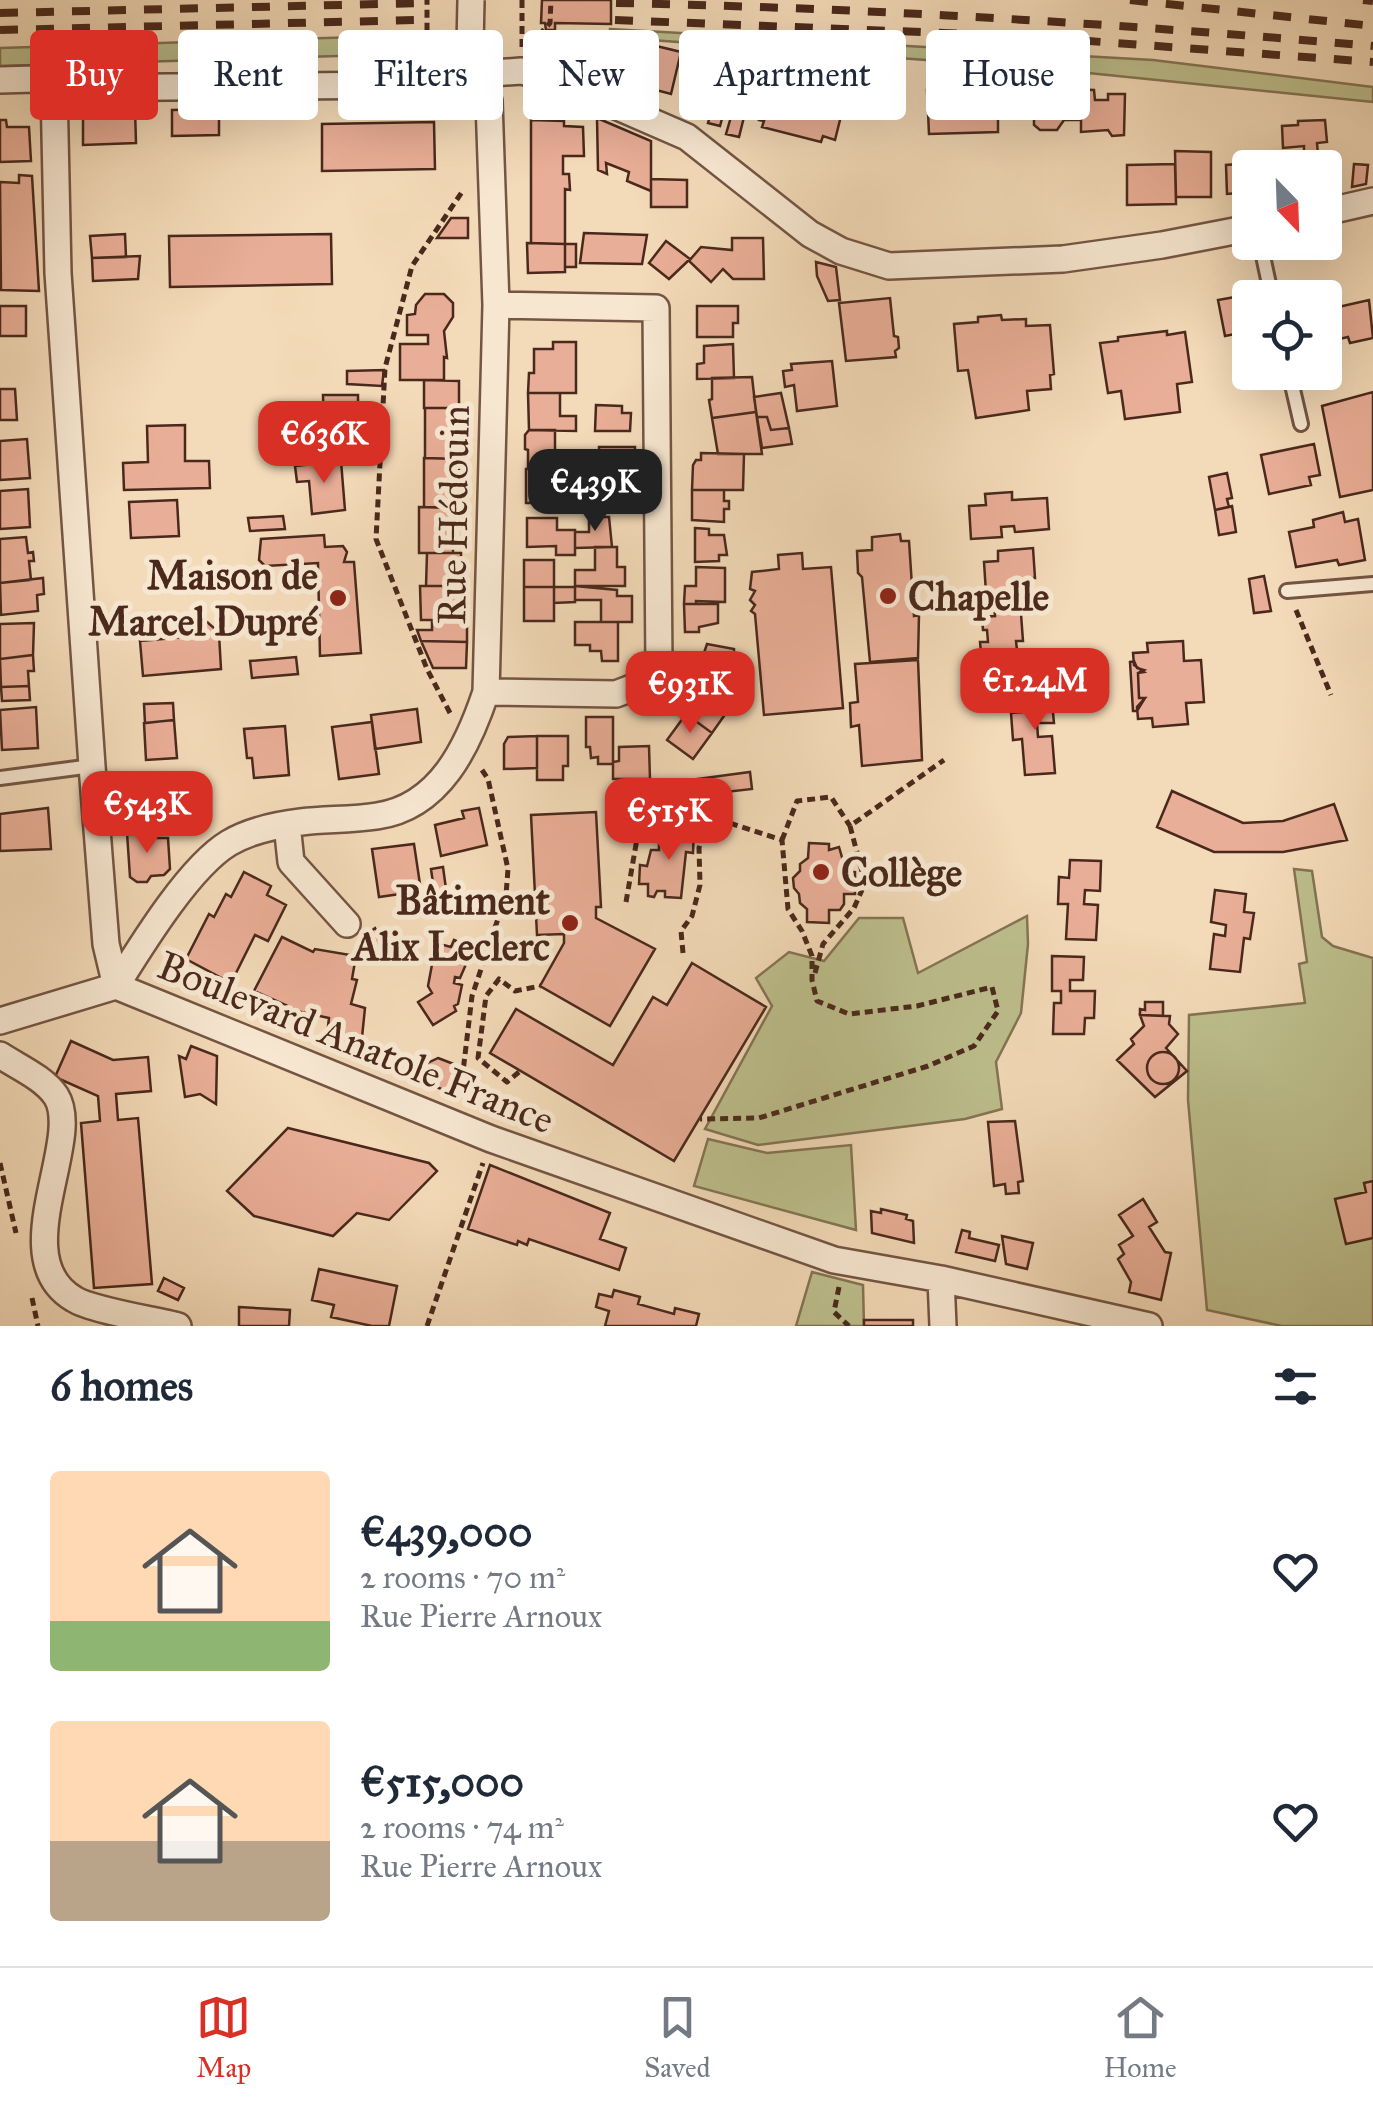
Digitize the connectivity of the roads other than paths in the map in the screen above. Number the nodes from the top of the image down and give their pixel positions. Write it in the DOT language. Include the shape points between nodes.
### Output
graph roads {
  1 [pos="470,0"];
  2 [pos="470,30"];
  3 [pos="503,72"];
  4 [pos="30,79"];
  5 [pos="0,80"];
  6 [pos="338,86"];
  7 [pos="158,87"];
  8 [pos="55,120"];
  9 [pos="489,120"];
  10 [pos="1373,201"];
  11 [pos="1342,208"];
  12 [pos="1232,232"];
  13 [pos="496,305"];
  14 [pos="1293,390"];
  15 [pos="1300,424"];
  16 [pos="1373,584"];
  17 [pos="1287,591"];
  18 [pos="486,692"];
  19 [pos="92,766"];
  20 [pos="0,778"];
  21 [pos="287,824"];
  22 [pos="347,924"];
  23 [pos="116,986"];
  24 [pos="0,1021"];
  25 [pos="0,1056"];
  26 [pos="941,1279"];
  27 [pos="178,1326"];
  28 [pos="944,1326"];
  29 [pos="1148,1326"];
  1 -- 2 [label="street, Rue Hédouin, bridge"];
  3 -- 12 [label="street" via="549,77 687,137 810,234 841,252 889,266 1063,258"];
  4 -- 5 [label="street"];
  6 -- 7 [label="street"];
  8 -- 19 [label="street, Boulevard Anatole France" via="58,274"];
  9 -- 13 [label="street, Rue Hédouin"];
  10 -- 11 [label="street"];
  13 -- 18 [label="street, Rue Hédouin"];
  13 -- 18 [label="street" via="656,308 659,667 642,684 616,694"];
  14 -- 15 [label="lane"];
  16 -- 17 [label="lane"];
  18 -- 21 [label="street, Rue Hédouin" via="442,782 402,809"];
  19 -- 20 [label="lane"];
  19 -- 23 [label="street, Boulevard Anatole France" via="106,944"];
  21 -- 22 [label="street" via="291,862"];
  21 -- 23 [label="street, Rue Hédouin" via="255,831 215,854"];
  23 -- 24 [label="street"];
  23 -- 26 [label="street, Boulevard Anatole France" via="491,1138 834,1260"];
  25 -- 27 [label="street" via="41,1082 60,1108 43,1240 54,1282 75,1300"];
  26 -- 28 [label="street"];
  26 -- 29 [label="street, Boulevard Anatole France"];
}
